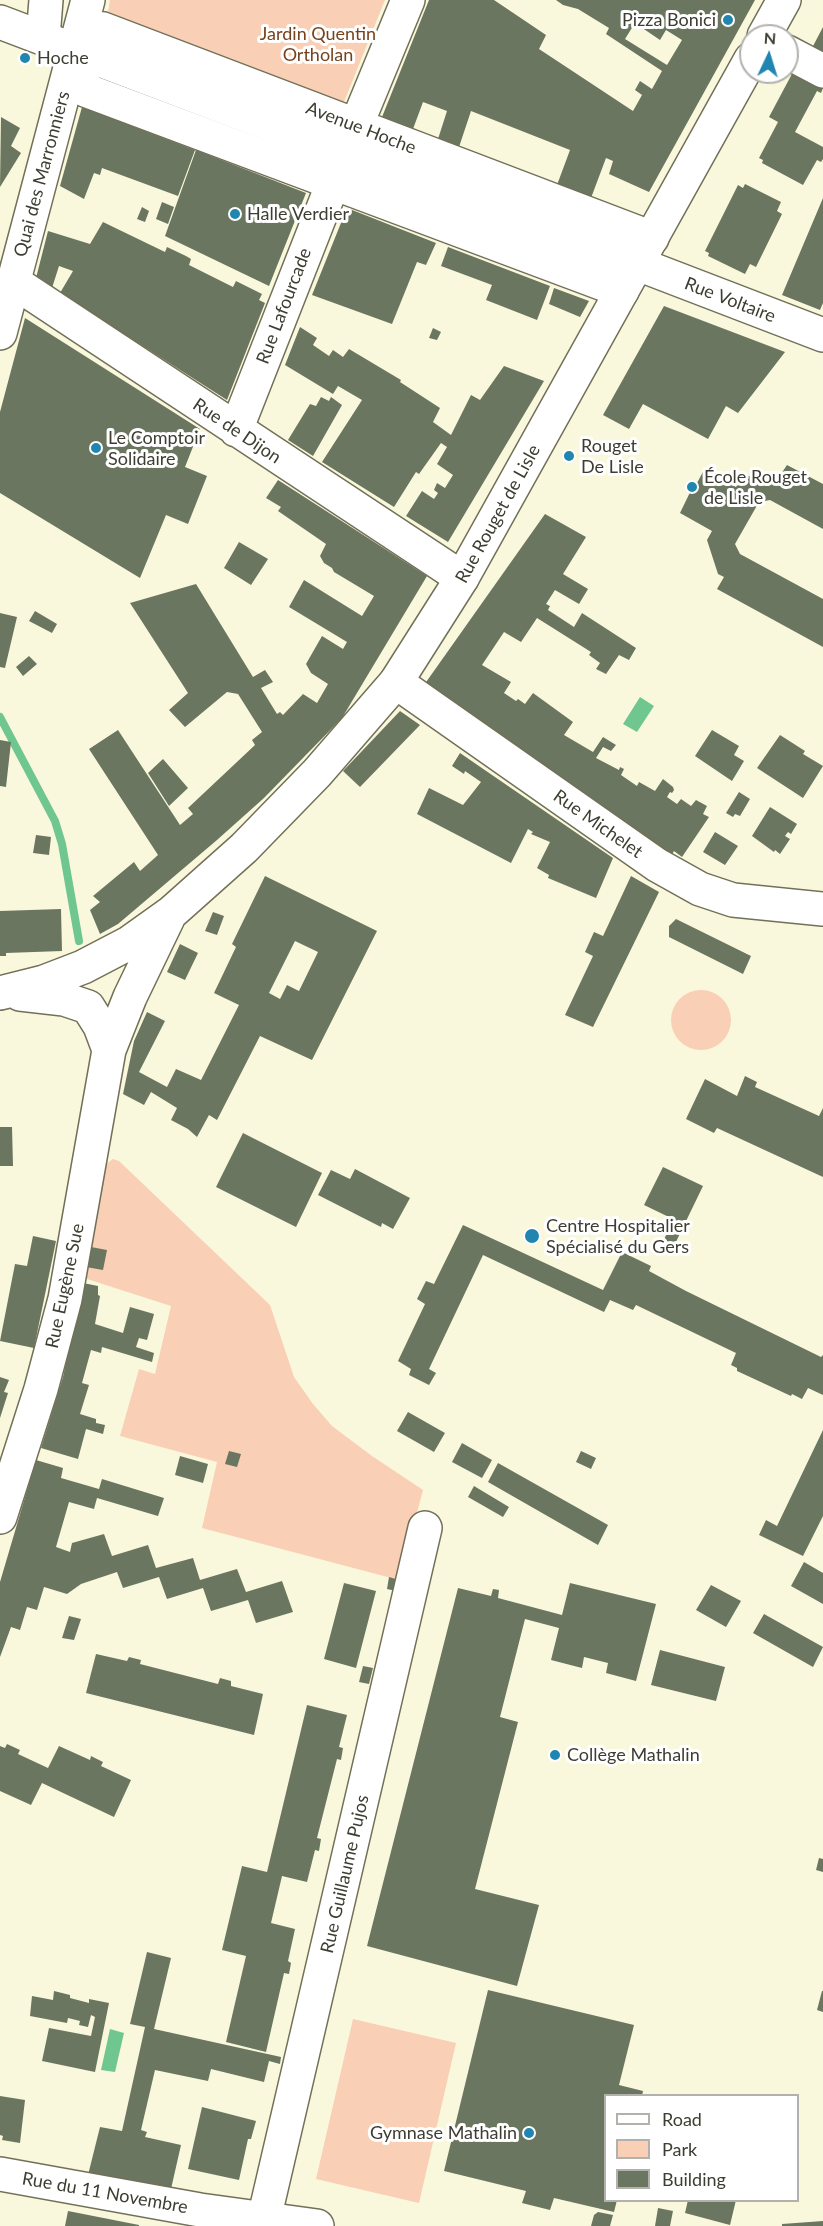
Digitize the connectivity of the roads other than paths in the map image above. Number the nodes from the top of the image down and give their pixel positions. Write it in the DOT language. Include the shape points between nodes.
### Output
graph roads {
  1 [pos="46,0"];
  2 [pos="88,0"];
  3 [pos="408,0"];
  4 [pos="784,0"];
  5 [pos="0,22"];
  6 [pos="771,24"];
  7 [pos="43,38"];
  8 [pos="76,50"];
  9 [pos="799,58"];
  10 [pos="823,71"];
  11 [pos="739,81"];
  12 [pos="356,126"];
  13 [pos="333,183"];
  14 [pos="637,265"];
  15 [pos="14,282"];
  16 [pos="0,333"];
  17 [pos="822,333"];
  18 [pos="236,430"];
  19 [pos="462,579"];
  20 [pos="396,682"];
  21 [pos="823,909"];
  22 [pos="171,913"];
  23 [pos="2,993"];
  24 [pos="109,1050"];
  25 [pos="0,1517"];
  26 [pos="425,1528"];
  27 [pos="0,2174"];
  28 [pos="264,2220"];
  29 [pos="317,2226"];
  1 -- 7 [label="street"];
  2 -- 8 [label="street, Quai des Marronniers"];
  3 -- 12 [label="street"];
  4 -- 6 [label="street"];
  5 -- 7 [label="street, Avenue Hoche"];
  7 -- 8 [label="street, Avenue Hoche"];
  8 -- 12 [label="street, Avenue Hoche" via="103,29"];
  8 -- 13 [label="street" via="85,90"];
  8 -- 14 [label="street, Avenue Hoche"];
  8 -- 15 [label="street, Quai des Marronniers"];
  9 -- 10 [label="street"];
  11 -- 14 [label="street, Rue Rouget de Lisle"];
  12 -- 14 [label="street, Avenue Hoche"];
  13 -- 14 [label="street"];
  13 -- 18 [label="street, Rue Lafourcade"];
  14 -- 17 [label="street, Rue Voltaire"];
  14 -- 19 [label="street, Rue Rouget de Lisle"];
  15 -- 16 [label="street, Quai des Marronniers"];
  15 -- 18 [label="street, Rue de Dijon"];
  18 -- 19 [label="street, Rue de Dijon"];
  19 -- 20 [label="street, Rue Rouget de Lisle"];
  20 -- 21 [label="street, Rue Michelet" via="657,865 700,889 733,900"];
  20 -- 22 [label="street, Rue Rouget de Lisle" via="317,773 244,848"];
  22 -- 23 [label="street, Rue Rouget de Lisle" via="129,943 83,967"];
  22 -- 24 [label="street, Rue Eugène Sue"];
  23 -- 24 [label="street" via="64,999 88,1007"];
  24 -- 25 [label="street, Rue Eugène Sue" via="65,1299"];
  26 -- 28 [label="street, Rue Guillaume Pujos"];
  27 -- 28 [label="street, Rue du 11 Novembre"];
  28 -- 29 [label="street, Rue du 11 Novembre"];
}
